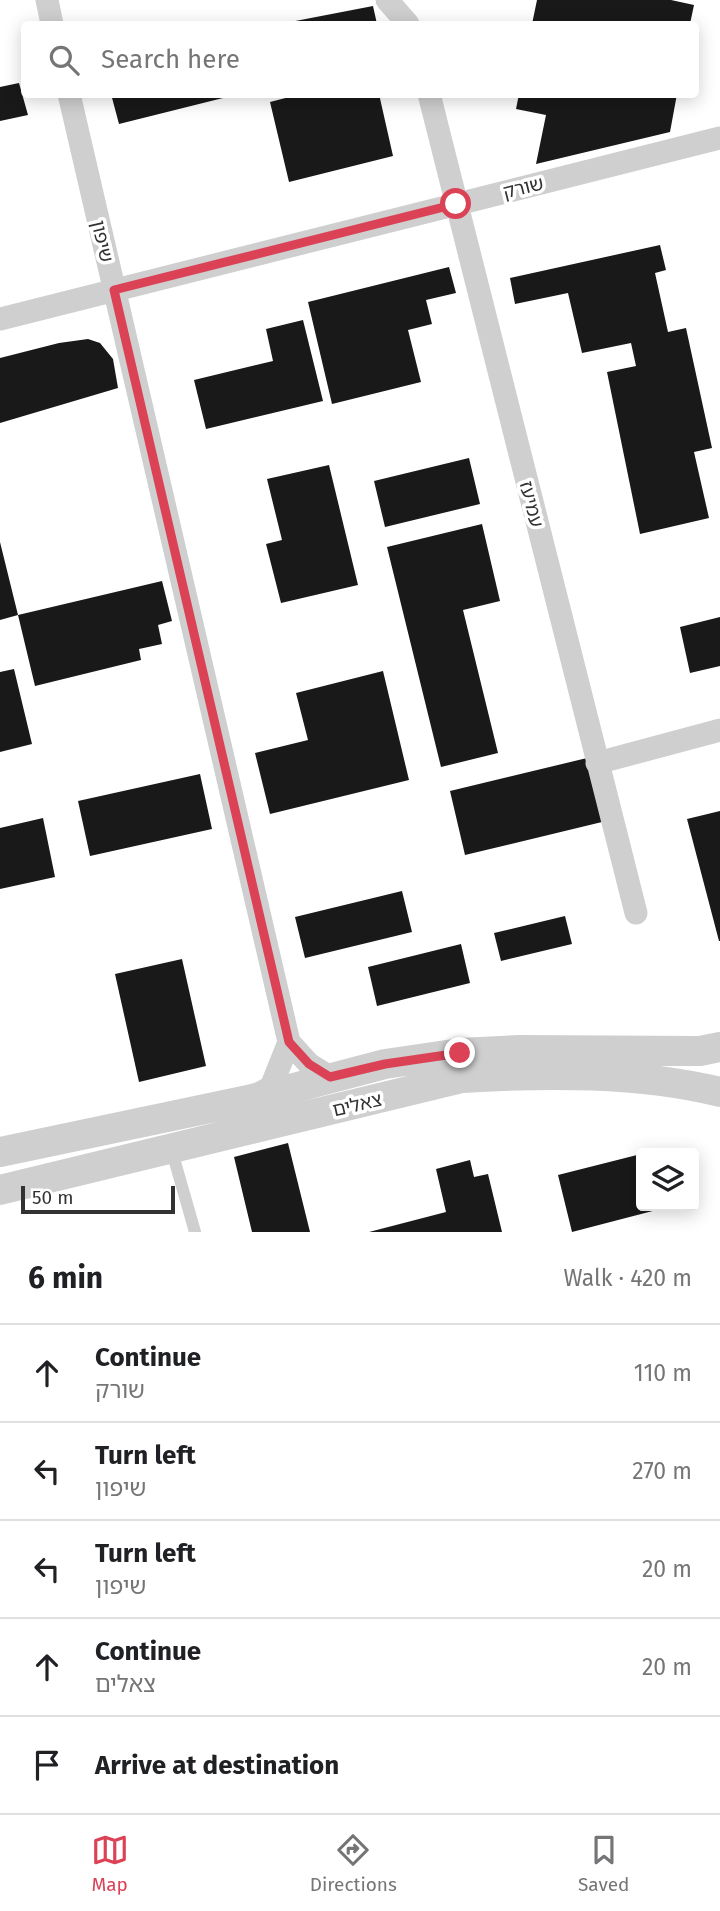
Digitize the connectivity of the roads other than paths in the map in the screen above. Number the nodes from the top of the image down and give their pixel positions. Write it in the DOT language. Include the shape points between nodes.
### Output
graph roads {
  1 [pos="47,0"];
  2 [pos="387,0"];
  3 [pos="51,21"];
  4 [pos="405,21"];
  5 [pos="70,98"];
  6 [pos="430,98"];
  7 [pos="720,138"];
  8 [pos="456,204"];
  9 [pos="114,290"];
  10 [pos="0,319"];
  11 [pos="720,730"];
  12 [pos="597,763"];
  13 [pos="636,913"];
  14 [pos="289,1042"];
  15 [pos="720,1047"];
  16 [pos="385,1064"];
  17 [pos="720,1092"];
  18 [pos="248,1100"];
  19 [pos="6,1148"];
  20 [pos="171,1148"];
  21 [pos="0,1190"];
  22 [pos="195,1232"];
  1 -- 3 [label="street"];
  2 -- 4 [label="street"];
  5 -- 9 [label="street, שיפון"];
  6 -- 8 [label="street, עמיעז"];
  7 -- 8 [label="street, שורק"];
  8 -- 9 [label="street, שורק"];
  8 -- 12 [label="street, עמיעז"];
  9 -- 10 [label="street, שורק"];
  9 -- 14 [label="street, שיפון"];
  11 -- 12 [label="street"];
  12 -- 13 [label="street, עמיעז"];
  14 -- 16 [label="street" via="309,1064 330,1077"];
  14 -- 18 [label="street" via="271,1087"];
  15 -- 16 [label="street, צאלים" via="700,1051 519,1050"];
  16 -- 18 [label="street, צאלים"];
  17 -- 20 [label="street, צאלים" via="612,1077 528,1074 462,1079"];
  18 -- 19 [label="street, צאלים"];
  20 -- 21 [label="street, צאלים"];
  20 -- 22 [label="lane"];
}
